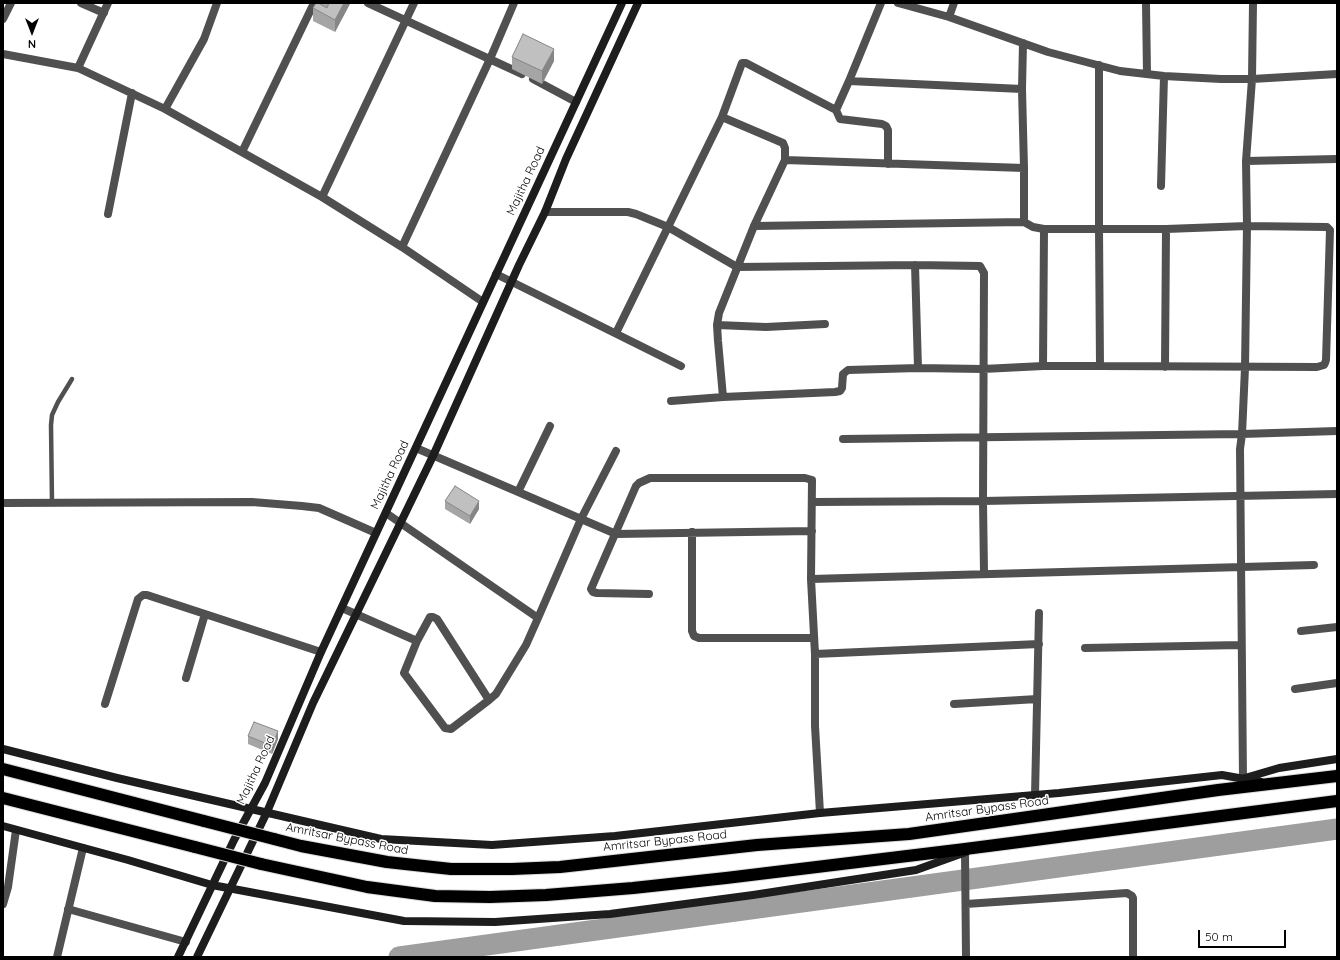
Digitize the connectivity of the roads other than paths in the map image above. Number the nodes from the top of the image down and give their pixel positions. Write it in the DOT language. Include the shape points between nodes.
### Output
graph roads {
  1 [pos="11,3"];
  2 [pos="81,3"];
  3 [pos="108,3"];
  4 [pos="217,3"];
  5 [pos="314,3"];
  6 [pos="368,3"];
  7 [pos="414,3"];
  8 [pos="514,3"];
  9 [pos="622,3"];
  10 [pos="638,3"];
  11 [pos="881,3"];
  12 [pos="898,3"];
  13 [pos="954,3"];
  14 [pos="1146,3"];
  15 [pos="1253,3"];
  16 [pos="104,13"];
  17 [pos="949,17"];
  18 [pos="3,19"];
  19 [pos="406,20"];
  20 [pos="1023,43"];
  21 [pos="3,54"];
  22 [pos="490,59"];
  23 [pos="1099,65"];
  24 [pos="78,68"];
  25 [pos="1146,74"];
  26 [pos="1337,74"];
  27 [pos="1164,76"];
  28 [pos="1252,79"];
  29 [pos="849,81"];
  30 [pos="1022,89"];
  31 [pos="132,93"];
  32 [pos="576,102"];
  33 [pos="165,109"];
  34 [pos="836,110"];
  35 [pos="722,117"];
  36 [pos="242,152"];
  37 [pos="1337,159"];
  38 [pos="785,160"];
  39 [pos="1246,160"];
  40 [pos="888,164"];
  41 [pos="1024,168"];
  42 [pos="1161,186"];
  43 [pos="322,197"];
  44 [pos="545,212"];
  45 [pos="108,214"];
  46 [pos="1024,222"];
  47 [pos="754,226"];
  48 [pos="1247,226"];
  49 [pos="668,227"];
  50 [pos="1098,228"];
  51 [pos="1044,229"];
  52 [pos="1166,229"];
  53 [pos="402,247"];
  54 [pos="915,265"];
  55 [pos="737,267"];
  56 [pos="496,274"];
  57 [pos="512,282"];
  58 [pos="483,302"];
  59 [pos="825,324"];
  60 [pos="717,325"];
  61 [pos="616,333"];
  62 [pos="682,366"];
  63 [pos="1043,366"];
  64 [pos="1100,366"];
  65 [pos="1166,367"];
  66 [pos="918,368"];
  67 [pos="1245,368"];
  68 [pos="983,369"];
  69 [pos="72,379"];
  70 [pos="723,397"];
  71 [pos="671,401"];
  72 [pos="550,426"];
  73 [pos="1337,431"];
  74 [pos="1242,434"];
  75 [pos="984,437"];
  76 [pos="843,438"];
  77 [pos="416,448"];
  78 [pos="616,451"];
  79 [pos="433,456"];
  80 [pos="518,492"];
  81 [pos="1337,494"];
  82 [pos="1240,496"];
  83 [pos="983,501"];
  84 [pos="812,502"];
  85 [pos="3,503"];
  86 [pos="52,503"];
  87 [pos="386,513"];
  88 [pos="581,519"];
  89 [pos="399,523"];
  90 [pos="812,531"];
  91 [pos="692,532"];
  92 [pos="376,533"];
  93 [pos="616,534"];
  94 [pos="1314,565"];
  95 [pos="1241,567"];
  96 [pos="984,573"];
  97 [pos="811,579"];
  98 [pos="649,594"];
  99 [pos="342,608"];
  100 [pos="1039,613"];
  101 [pos="205,614"];
  102 [pos="357,614"];
  103 [pos="538,618"];
  104 [pos="1337,627"];
  105 [pos="1301,631"];
  106 [pos="814,638"];
  107 [pos="417,641"];
  108 [pos="1039,644"];
  109 [pos="1241,645"];
  110 [pos="1085,648"];
  111 [pos="321,652"];
  112 [pos="815,654"];
  113 [pos="186,678"];
  114 [pos="1337,683"];
  115 [pos="1295,689"];
  116 [pos="1037,699"];
  117 [pos="489,700"];
  118 [pos="105,704"];
  119 [pos="954,704"];
  120 [pos="3,749"];
  121 [pos="1337,759"];
  122 [pos="3,769"];
  123 [pos="1337,776"];
  124 [pos="1243,779"];
  125 [pos="1272,784"];
  126 [pos="1035,795"];
  127 [pos="3,798"];
  128 [pos="1337,801"];
  129 [pos="251,809"];
  130 [pos="267,812"];
  131 [pos="820,813"];
  132 [pos="3,826"];
  133 [pos="16,830"];
  134 [pos="984,846"];
  135 [pos="83,848"];
  136 [pos="965,853"];
  137 [pos="212,885"];
  138 [pos="230,888"];
  139 [pos="966,900"];
  140 [pos="3,904"];
  141 [pos="68,909"];
  142 [pos="186,942"];
  143 [pos="57,957"];
  144 [pos="178,957"];
  145 [pos="197,957"];
  146 [pos="966,957"];
  147 [pos="1134,957"];
  1 -- 18 [label="street"];
  2 -- 16 [label="street"];
  3 -- 16 [label="street"];
  4 -- 33 [label="street" via="204,39"];
  5 -- 36 [label="street"];
  6 -- 19 [label="street"];
  7 -- 19 [label="street"];
  8 -- 22 [label="street"];
  9 -- 32 [label="street, Majitha Road"];
  10 -- 44 [label="street" via="563,166"];
  11 -- 29 [label="street"];
  12 -- 17 [label="street"];
  13 -- 17 [label="street"];
  14 -- 25 [label="street"];
  15 -- 28 [label="street"];
  16 -- 24 [label="street"];
  17 -- 20 [label="street"];
  19 -- 22 [label="street"];
  19 -- 43 [label="street"];
  20 -- 23 [label="street"];
  20 -- 30 [label="street"];
  21 -- 24 [label="street"];
  22 -- 32 [label="street"];
  22 -- 53 [label="street"];
  23 -- 25 [label="street"];
  23 -- 50 [label="street"];
  24 -- 31 [label="street"];
  25 -- 27 [label="street"];
  26 -- 28 [label="street"];
  27 -- 28 [label="street"];
  27 -- 42 [label="street"];
  28 -- 39 [label="street"];
  29 -- 30 [label="street"];
  29 -- 34 [label="street"];
  30 -- 41 [label="street"];
  31 -- 33 [label="street"];
  31 -- 45 [label="street"];
  32 -- 56 [label="street, Majitha Road"];
  33 -- 36 [label="street"];
  34 -- 35 [label="street" via="743,63 740,64"];
  34 -- 40 [label="street" via="840,119 886,126"];
  35 -- 38 [label="street" via="783,143"];
  35 -- 49 [label="street"];
  36 -- 43 [label="street"];
  37 -- 39 [label="street"];
  38 -- 40 [label="street"];
  38 -- 47 [label="street"];
  39 -- 48 [label="street"];
  40 -- 41 [label="street"];
  41 -- 46 [label="street"];
  43 -- 53 [label="street"];
  44 -- 49 [label="street" via="628,212"];
  44 -- 57 [label="street"];
  46 -- 47 [label="street"];
  46 -- 51 [label="street" via="1032,227"];
  47 -- 55 [label="street"];
  48 -- 52 [label="street"];
  48 -- 67 [label="street"];
  48 -- 67 [label="street" via="1324,226 1330,230 1324,365"];
  49 -- 55 [label="street"];
  49 -- 61 [label="street"];
  50 -- 51 [label="street"];
  50 -- 52 [label="street"];
  50 -- 64 [label="street"];
  51 -- 63 [label="street"];
  52 -- 65 [label="street"];
  53 -- 58 [label="street"];
  54 -- 55 [label="street"];
  54 -- 66 [label="street"];
  54 -- 68 [label="street" via="976,265 983,269"];
  55 -- 60 [label="street" via="719,313"];
  56 -- 57 [label="street"];
  56 -- 58 [label="street, Majitha Road"];
  57 -- 61 [label="street"];
  57 -- 79 [label="street"];
  58 -- 77 [label="street, Majitha Road"];
  59 -- 60 [label="street" via="766,327"];
  60 -- 70 [label="street"];
  61 -- 62 [label="street"];
  63 -- 64 [label="street"];
  63 -- 68 [label="street"];
  64 -- 65 [label="street"];
  65 -- 67 [label="street"];
  66 -- 68 [label="street"];
  66 -- 70 [label="street" via="848,370 843,374 842,388 835,392"];
  67 -- 74 [label="street"];
  68 -- 75 [label="street"];
  69 -- 86 [label="lane" via="52,415"];
  70 -- 71 [label="street"];
  72 -- 80 [label="street"];
  73 -- 74 [label="street"];
  74 -- 75 [label="street"];
  74 -- 82 [label="street"];
  75 -- 76 [label="street"];
  75 -- 83 [label="street"];
  77 -- 79 [label="street"];
  77 -- 87 [label="street, Majitha Road"];
  78 -- 88 [label="street"];
  79 -- 80 [label="street"];
  79 -- 89 [label="street"];
  80 -- 88 [label="street"];
  81 -- 82 [label="street"];
  82 -- 83 [label="street"];
  82 -- 95 [label="street"];
  83 -- 84 [label="street"];
  83 -- 96 [label="street"];
  84 -- 90 [label="street"];
  84 -- 93 [label="street" via="812,480 805,478 650,478 636,486"];
  85 -- 86 [label="street"];
  86 -- 92 [label="street" via="252,502 309,506"];
  87 -- 89 [label="street"];
  87 -- 92 [label="street, Majitha Road"];
  88 -- 93 [label="street"];
  88 -- 103 [label="street"];
  89 -- 102 [label="street"];
  89 -- 103 [label="street"];
  90 -- 91 [label="street"];
  90 -- 97 [label="street"];
  91 -- 93 [label="street"];
  91 -- 106 [label="street" via="694,636"];
  92 -- 99 [label="street, Majitha Road"];
  93 -- 98 [label="street" via="591,588 592,591"];
  94 -- 95 [label="street"];
  95 -- 96 [label="street"];
  95 -- 109 [label="street"];
  96 -- 97 [label="street"];
  97 -- 106 [label="street"];
  99 -- 102 [label="street"];
  99 -- 111 [label="street, Majitha Road"];
  100 -- 108 [label="street"];
  101 -- 111 [label="street"];
  101 -- 113 [label="street"];
  101 -- 118 [label="street" via="147,595 141,596"];
  102 -- 107 [label="street"];
  102 -- 130 [label="street" via="313,703"];
  103 -- 117 [label="street" via="526,645 496,694"];
  104 -- 105 [label="street"];
  106 -- 112 [label="street"];
  107 -- 117 [label="street" via="430,618 437,619"];
  107 -- 117 [label="street" via="404,673 444,728 451,729"];
  108 -- 112 [label="street"];
  108 -- 116 [label="street"];
  109 -- 110 [label="street"];
  109 -- 124 [label="street"];
  111 -- 129 [label="street, Majitha Road" via="265,783"];
  112 -- 131 [label="street" via="815,726"];
  114 -- 115 [label="street"];
  116 -- 119 [label="street"];
  116 -- 126 [label="street"];
  120 -- 129 [label="street"];
  121 -- 124 [label="street" via="1279,768"];
  122 -- 125 [label="highway, Amritsar Bypass Road, bridge" via="301,846 387,862 451,869 560,866 757,845 909,834"];
  123 -- 125 [label="highway, Amritsar Bypass Road"];
  124 -- 125 [label="street"];
  124 -- 126 [label="street" via="1222,775"];
  126 -- 131 [label="street"];
  127 -- 134 [label="highway, bridge" via="261,864 367,887 435,896 546,895 633,888"];
  128 -- 134 [label="highway"];
  129 -- 130 [label="street"];
  129 -- 137 [label="street, Majitha Road"];
  130 -- 131 [label="street" via="381,839 492,845 615,836"];
  130 -- 138 [label="street"];
  132 -- 133 [label="street"];
  133 -- 135 [label="street"];
  133 -- 140 [label="street"];
  134 -- 136 [label="street"];
  135 -- 137 [label="street"];
  135 -- 141 [label="street"];
  136 -- 138 [label="street" via="916,870 753,895 610,914 495,922 404,921"];
  136 -- 139 [label="street"];
  137 -- 138 [label="street"];
  137 -- 142 [label="street, Majitha Road"];
  138 -- 145 [label="street"];
  139 -- 146 [label="street"];
  139 -- 147 [label="street" via="1127,893 1133,898"];
  141 -- 142 [label="street"];
  141 -- 143 [label="street"];
  142 -- 144 [label="street, Majitha Road"];
}
